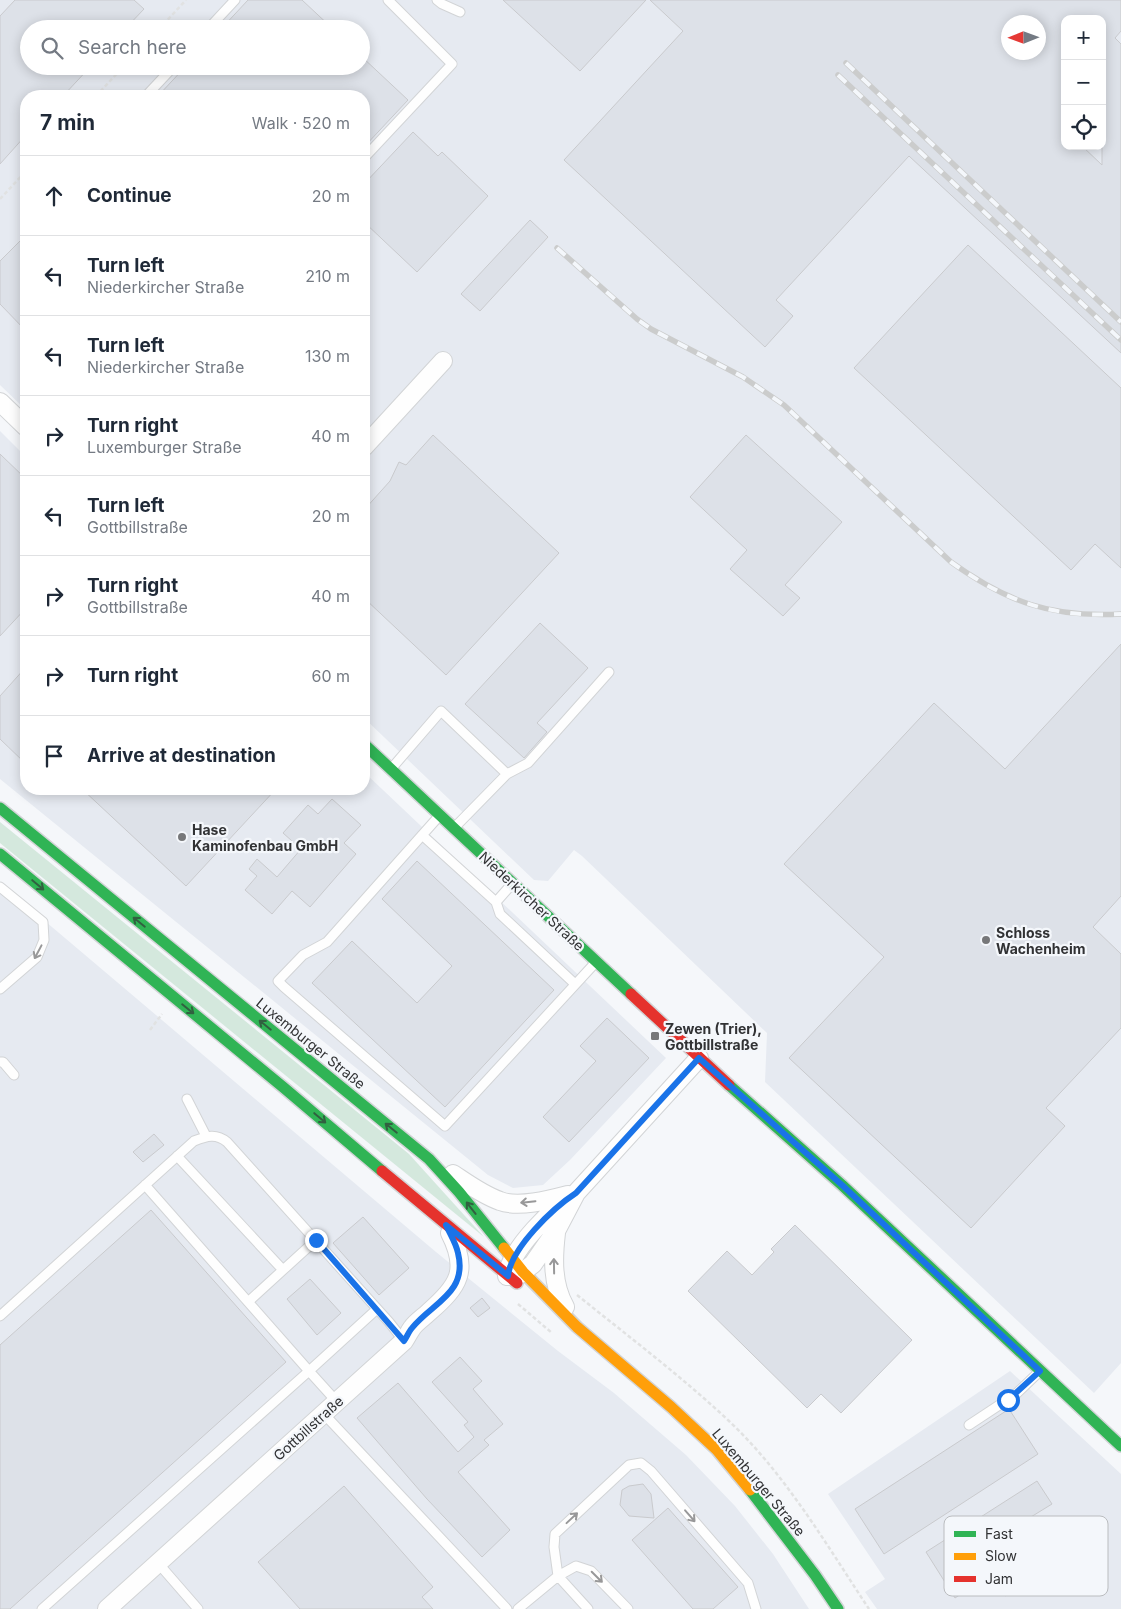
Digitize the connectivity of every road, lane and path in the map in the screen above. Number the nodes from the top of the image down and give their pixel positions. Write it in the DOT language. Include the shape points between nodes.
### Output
graph roads {
  1 [pos="186,0"];
  2 [pos="235,0"];
  3 [pos="388,0"];
  4 [pos="437,0"];
  5 [pos="460,12"];
  6 [pos="167,20"];
  7 [pos="216,20"];
  8 [pos="116,75"];
  9 [pos="166,75"];
  10 [pos="102,90"];
  11 [pos="152,90"];
  12 [pos="370,152"];
  13 [pos="20,177"];
  14 [pos="0,199"];
  15 [pos="443,362"];
  16 [pos="0,402"];
  17 [pos="20,421"];
  18 [pos="370,441"];
  19 [pos="609,672"];
  20 [pos="370,750"];
  21 [pos="391,769"];
  22 [pos="507,774"];
  23 [pos="0,808"];
  24 [pos="440,815"];
  25 [pos="454,828"];
  26 [pos="422,835"];
  27 [pos="0,854"];
  28 [pos="513,883"];
  29 [pos="0,887"];
  30 [pos="496,902"];
  31 [pos="597,961"];
  32 [pos="575,984"];
  33 [pos="0,989"];
  34 [pos="164,1011"];
  35 [pos="150,1030"];
  36 [pos="699,1058"];
  37 [pos="0,1062"];
  38 [pos="14,1075"];
  39 [pos="187,1099"];
  40 [pos="206,1136"];
  41 [pos="176,1156"];
  42 [pos="429,1159"];
  43 [pos="144,1185"];
  44 [pos="576,1193"];
  45 [pos="446,1225"];
  46 [pos="556,1231"];
  47 [pos="316,1240"];
  48 [pos="514,1269"];
  49 [pos="283,1270"];
  50 [pos="572,1291"];
  51 [pos="511,1298"];
  52 [pos="248,1302"];
  53 [pos="377,1309"];
  54 [pos="0,1316"];
  55 [pos="577,1327"];
  56 [pos="554,1335"];
  57 [pos="404,1341"];
  58 [pos="309,1371"];
  59 [pos="1040,1371"];
  60 [pos="337,1402"];
  61 [pos="324,1414"];
  62 [pos="969,1425"];
  63 [pos="1121,1446"];
  64 [pos="158,1563"];
  65 [pos="558,1576"];
  66 [pos="42,1609"];
  67 [pos="106,1609"];
  68 [pos="198,1609"];
  69 [pos="507,1609"];
  70 [pos="518,1609"];
  71 [pos="588,1609"];
  72 [pos="628,1609"];
  73 [pos="756,1609"];
  74 [pos="838,1609"];
  75 [pos="869,1609"];
  1 -- 6 [label="path"];
  2 -- 7 [label="lane"];
  3 -- 12 [label="lane" via="452,64"];
  4 -- 5 [label="lane"];
  8 -- 10 [label="path"];
  9 -- 11 [label="lane"];
  13 -- 14 [label="path"];
  15 -- 18 [label="street"];
  16 -- 17 [label="street"];
  19 -- 22 [label="lane" via="528,763"];
  20 -- 21 [label="main road, Niederkircher Straße"];
  21 -- 22 [label="lane" via="441,712"];
  21 -- 24 [label="main road, Niederkircher Straße"];
  22 -- 25 [label="lane"];
  42 -- 23 [label="main road, Luxemburger Straße, one-way"];
  24 -- 25 [label="main road, Niederkircher Straße"];
  24 -- 26 [label="lane"];
  25 -- 28 [label="main road, Niederkircher Straße"];
  26 -- 30 [label="lane"];
  26 -- 32 [label="lane" via="327,942 303,955 287,970 278,981 284,987 445,1126"];
  27 -- 45 [label="main road, Luxemburger Straße, one-way" via="283,1086"];
  28 -- 30 [label="lane"];
  28 -- 31 [label="main road, Niederkircher Straße"];
  29 -- 33 [label="lane, one-way" via="43,922 44,940 37,957"];
  30 -- 32 [label="lane" via="503,918"];
  31 -- 32 [label="lane"];
  31 -- 36 [label="main road, Niederkircher Straße"];
  34 -- 35 [label="path"];
  36 -- 44 [label="street"];
  36 -- 59 [label="main road, Niederkircher Straße" via="842,1185"];
  37 -- 38 [label="lane"];
  39 -- 40 [label="lane"];
  40 -- 41 [label="lane"];
  40 -- 47 [label="lane" via="221,1137 227,1142"];
  41 -- 43 [label="lane"];
  41 -- 49 [label="lane"];
  44 -- 42 [label="street, one-way" via="530,1202 501,1202"];
  48 -- 42 [label="main road, Luxemburger Straße, one-way" via="459,1192"];
  43 -- 52 [label="lane"];
  43 -- 54 [label="lane"];
  44 -- 46 [label="street"];
  44 -- 48 [label="street" via="558,1206 527,1239"];
  45 -- 48 [label="main road, Luxemburger Straße"];
  45 -- 57 [label="street, Gottbillstraße" via="459,1254 459,1276"];
  46 -- 48 [label="street" via="536,1261"];
  55 -- 46 [label="street, one-way" via="556,1285"];
  47 -- 49 [label="lane"];
  47 -- 53 [label="lane"];
  48 -- 55 [label="main road, Luxemburger Straße"];
  48 -- 55 [label="main road, Luxemburger Straße" via="530,1294"];
  49 -- 52 [label="lane"];
  50 -- 75 [label="path" via="730,1422 798,1500"];
  51 -- 56 [label="path"];
  52 -- 58 [label="lane"];
  53 -- 57 [label="lane"];
  53 -- 58 [label="lane"];
  55 -- 74 [label="main road, Luxemburger Straße" via="717,1450 798,1552"];
  57 -- 60 [label="street, Gottbillstraße"];
  58 -- 60 [label="lane"];
  58 -- 66 [label="lane"];
  59 -- 62 [label="lane" via="1012,1397"];
  59 -- 63 [label="main road, Niederkircher Straße"];
  60 -- 61 [label="street, Gottbillstraße"];
  61 -- 64 [label="street, Gottbillstraße"];
  61 -- 69 [label="lane"];
  64 -- 67 [label="street, Gottbillstraße"];
  64 -- 68 [label="lane"];
  65 -- 70 [label="lane"];
  65 -- 71 [label="lane"];
  65 -- 72 [label="lane, one-way" via="576,1566 591,1571"];
  65 -- 73 [label="lane, one-way" via="555,1534 629,1465 641,1463 748,1583"];
}
